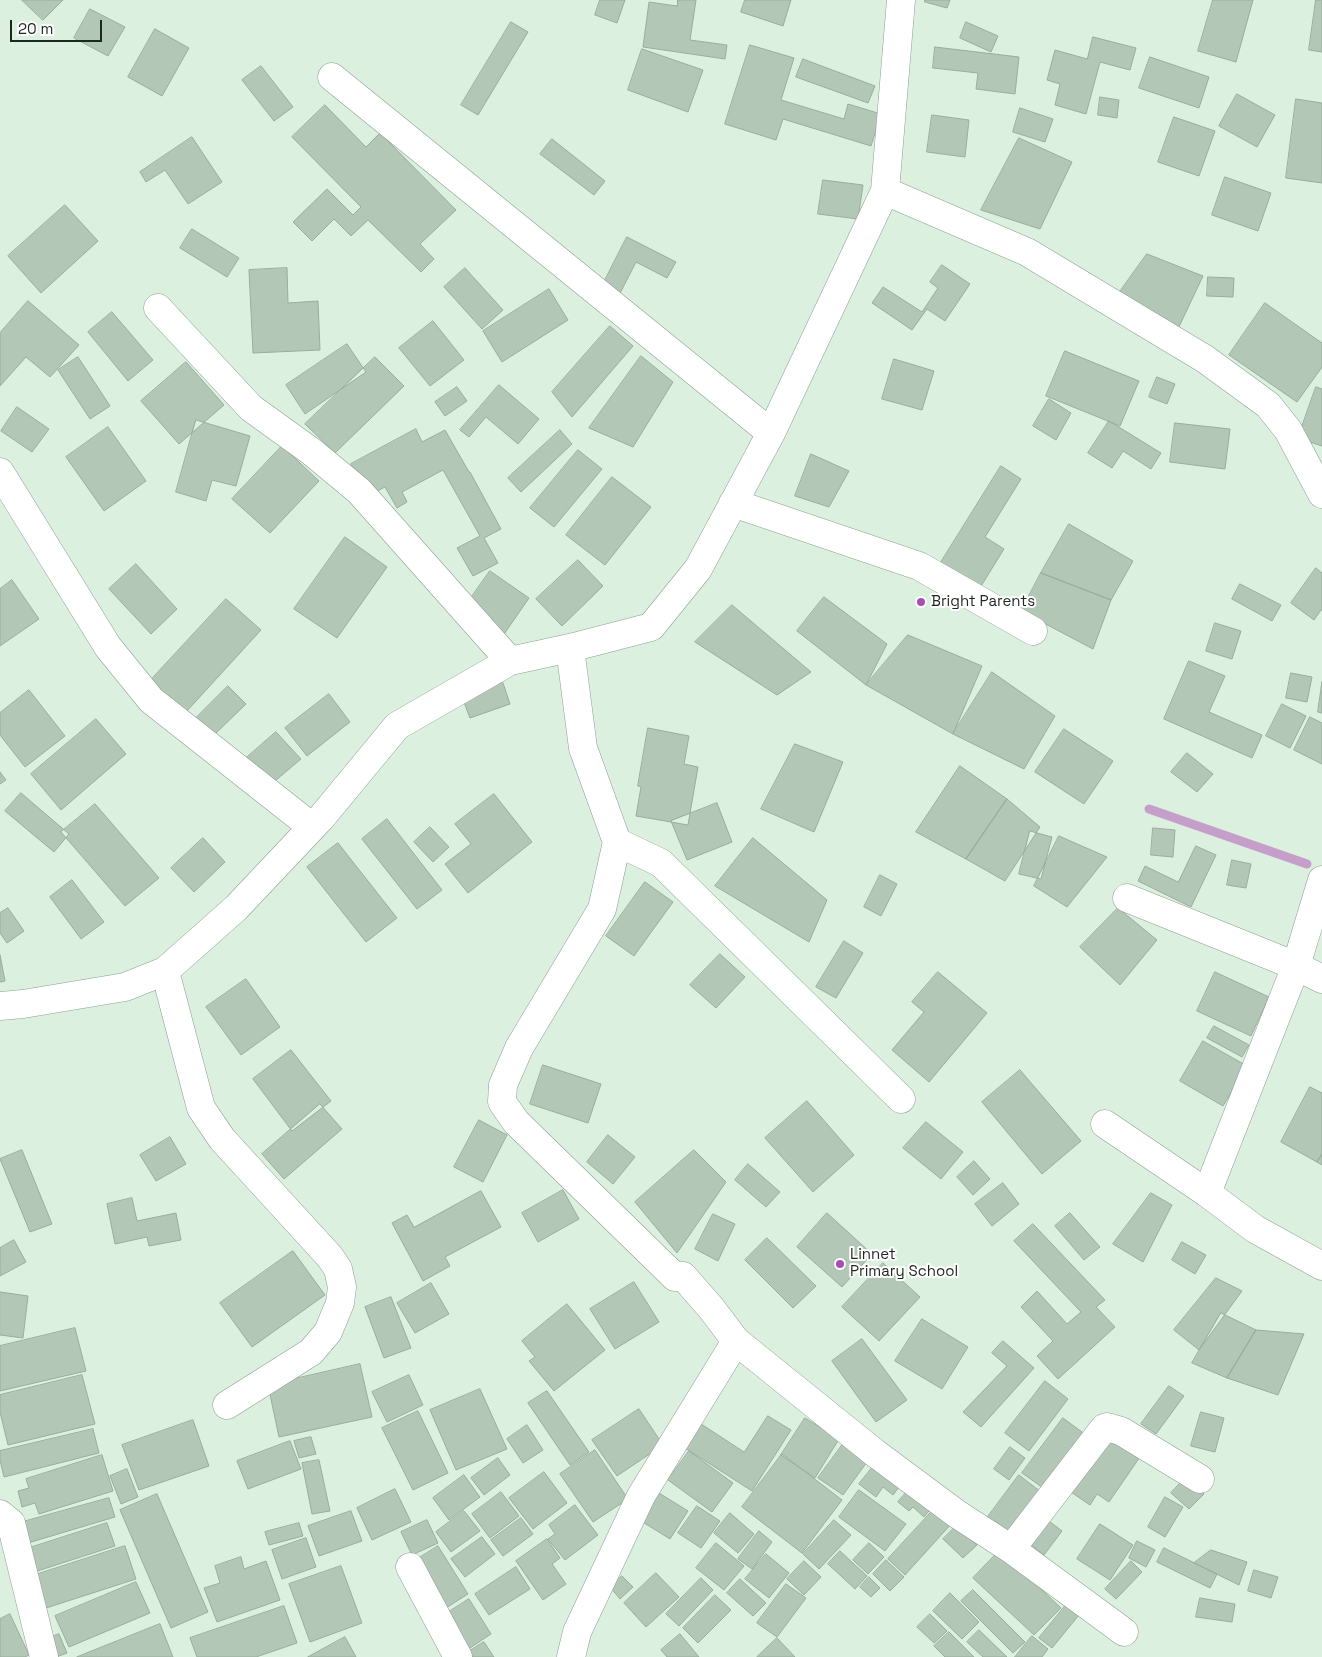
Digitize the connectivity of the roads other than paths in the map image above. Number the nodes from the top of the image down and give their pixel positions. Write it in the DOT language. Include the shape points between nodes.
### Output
graph roads {
  1 [pos="901,0"];
  2 [pos="332,77"];
  3 [pos="885,191"];
  4 [pos="158,308"];
  5 [pos="771,433"];
  6 [pos="0,472"];
  7 [pos="1322,494"];
  8 [pos="733,503"];
  9 [pos="1033,631"];
  10 [pos="570,648"];
  11 [pos="510,661"];
  12 [pos="312,828"];
  13 [pos="617,842"];
  14 [pos="1322,880"];
  15 [pos="1127,898"];
  16 [pos="1296,966"];
  17 [pos="165,971"];
  18 [pos="1322,979"];
  19 [pos="0,1006"];
  20 [pos="901,1099"];
  21 [pos="1105,1124"];
  22 [pos="1207,1193"];
  23 [pos="1322,1266"];
  24 [pos="736,1341"];
  25 [pos="227,1405"];
  26 [pos="1200,1479"];
  27 [pos="0,1514"];
  28 [pos="1012,1549"];
  29 [pos="410,1567"];
  30 [pos="1124,1632"];
  31 [pos="44,1657"];
  32 [pos="458,1657"];
  33 [pos="571,1657"];
  1 -- 3 [label="street"];
  2 -- 5 [label="street"];
  3 -- 5 [label="street"];
  3 -- 7 [label="street" via="1026,252 1204,359 1268,405 1288,430"];
  4 -- 11 [label="street" via="250,408 312,452 358,491"];
  5 -- 8 [label="street"];
  6 -- 12 [label="street" via="108,647 151,700"];
  8 -- 9 [label="street" via="919,566"];
  8 -- 10 [label="street" via="698,569 650,627"];
  10 -- 11 [label="street"];
  10 -- 13 [label="street" via="583,748"];
  11 -- 12 [label="street" via="397,726"];
  12 -- 17 [label="street" via="236,908"];
  13 -- 20 [label="street" via="661,863"];
  13 -- 24 [label="street" via="602,909 519,1048 503,1085 502,1102 516,1122 675,1278 683,1276"];
  14 -- 16 [label="street"];
  15 -- 16 [label="street"];
  16 -- 18 [label="street"];
  16 -- 22 [label="street"];
  17 -- 19 [label="street" via="125,987"];
  17 -- 25 [label="street" via="201,1108 222,1139 330,1257 338,1269 342,1287 340,1303 328,1332 311,1352"];
  21 -- 22 [label="street"];
  22 -- 23 [label="street" via="1255,1229"];
  24 -- 28 [label="street" via="876,1453 957,1514"];
  24 -- 33 [label="street" via="641,1496 577,1632"];
  26 -- 28 [label="street" via="1121,1430 1104,1428"];
  27 -- 31 [label="street" via="11,1523"];
  28 -- 30 [label="street"];
  29 -- 32 [label="street"];
}
